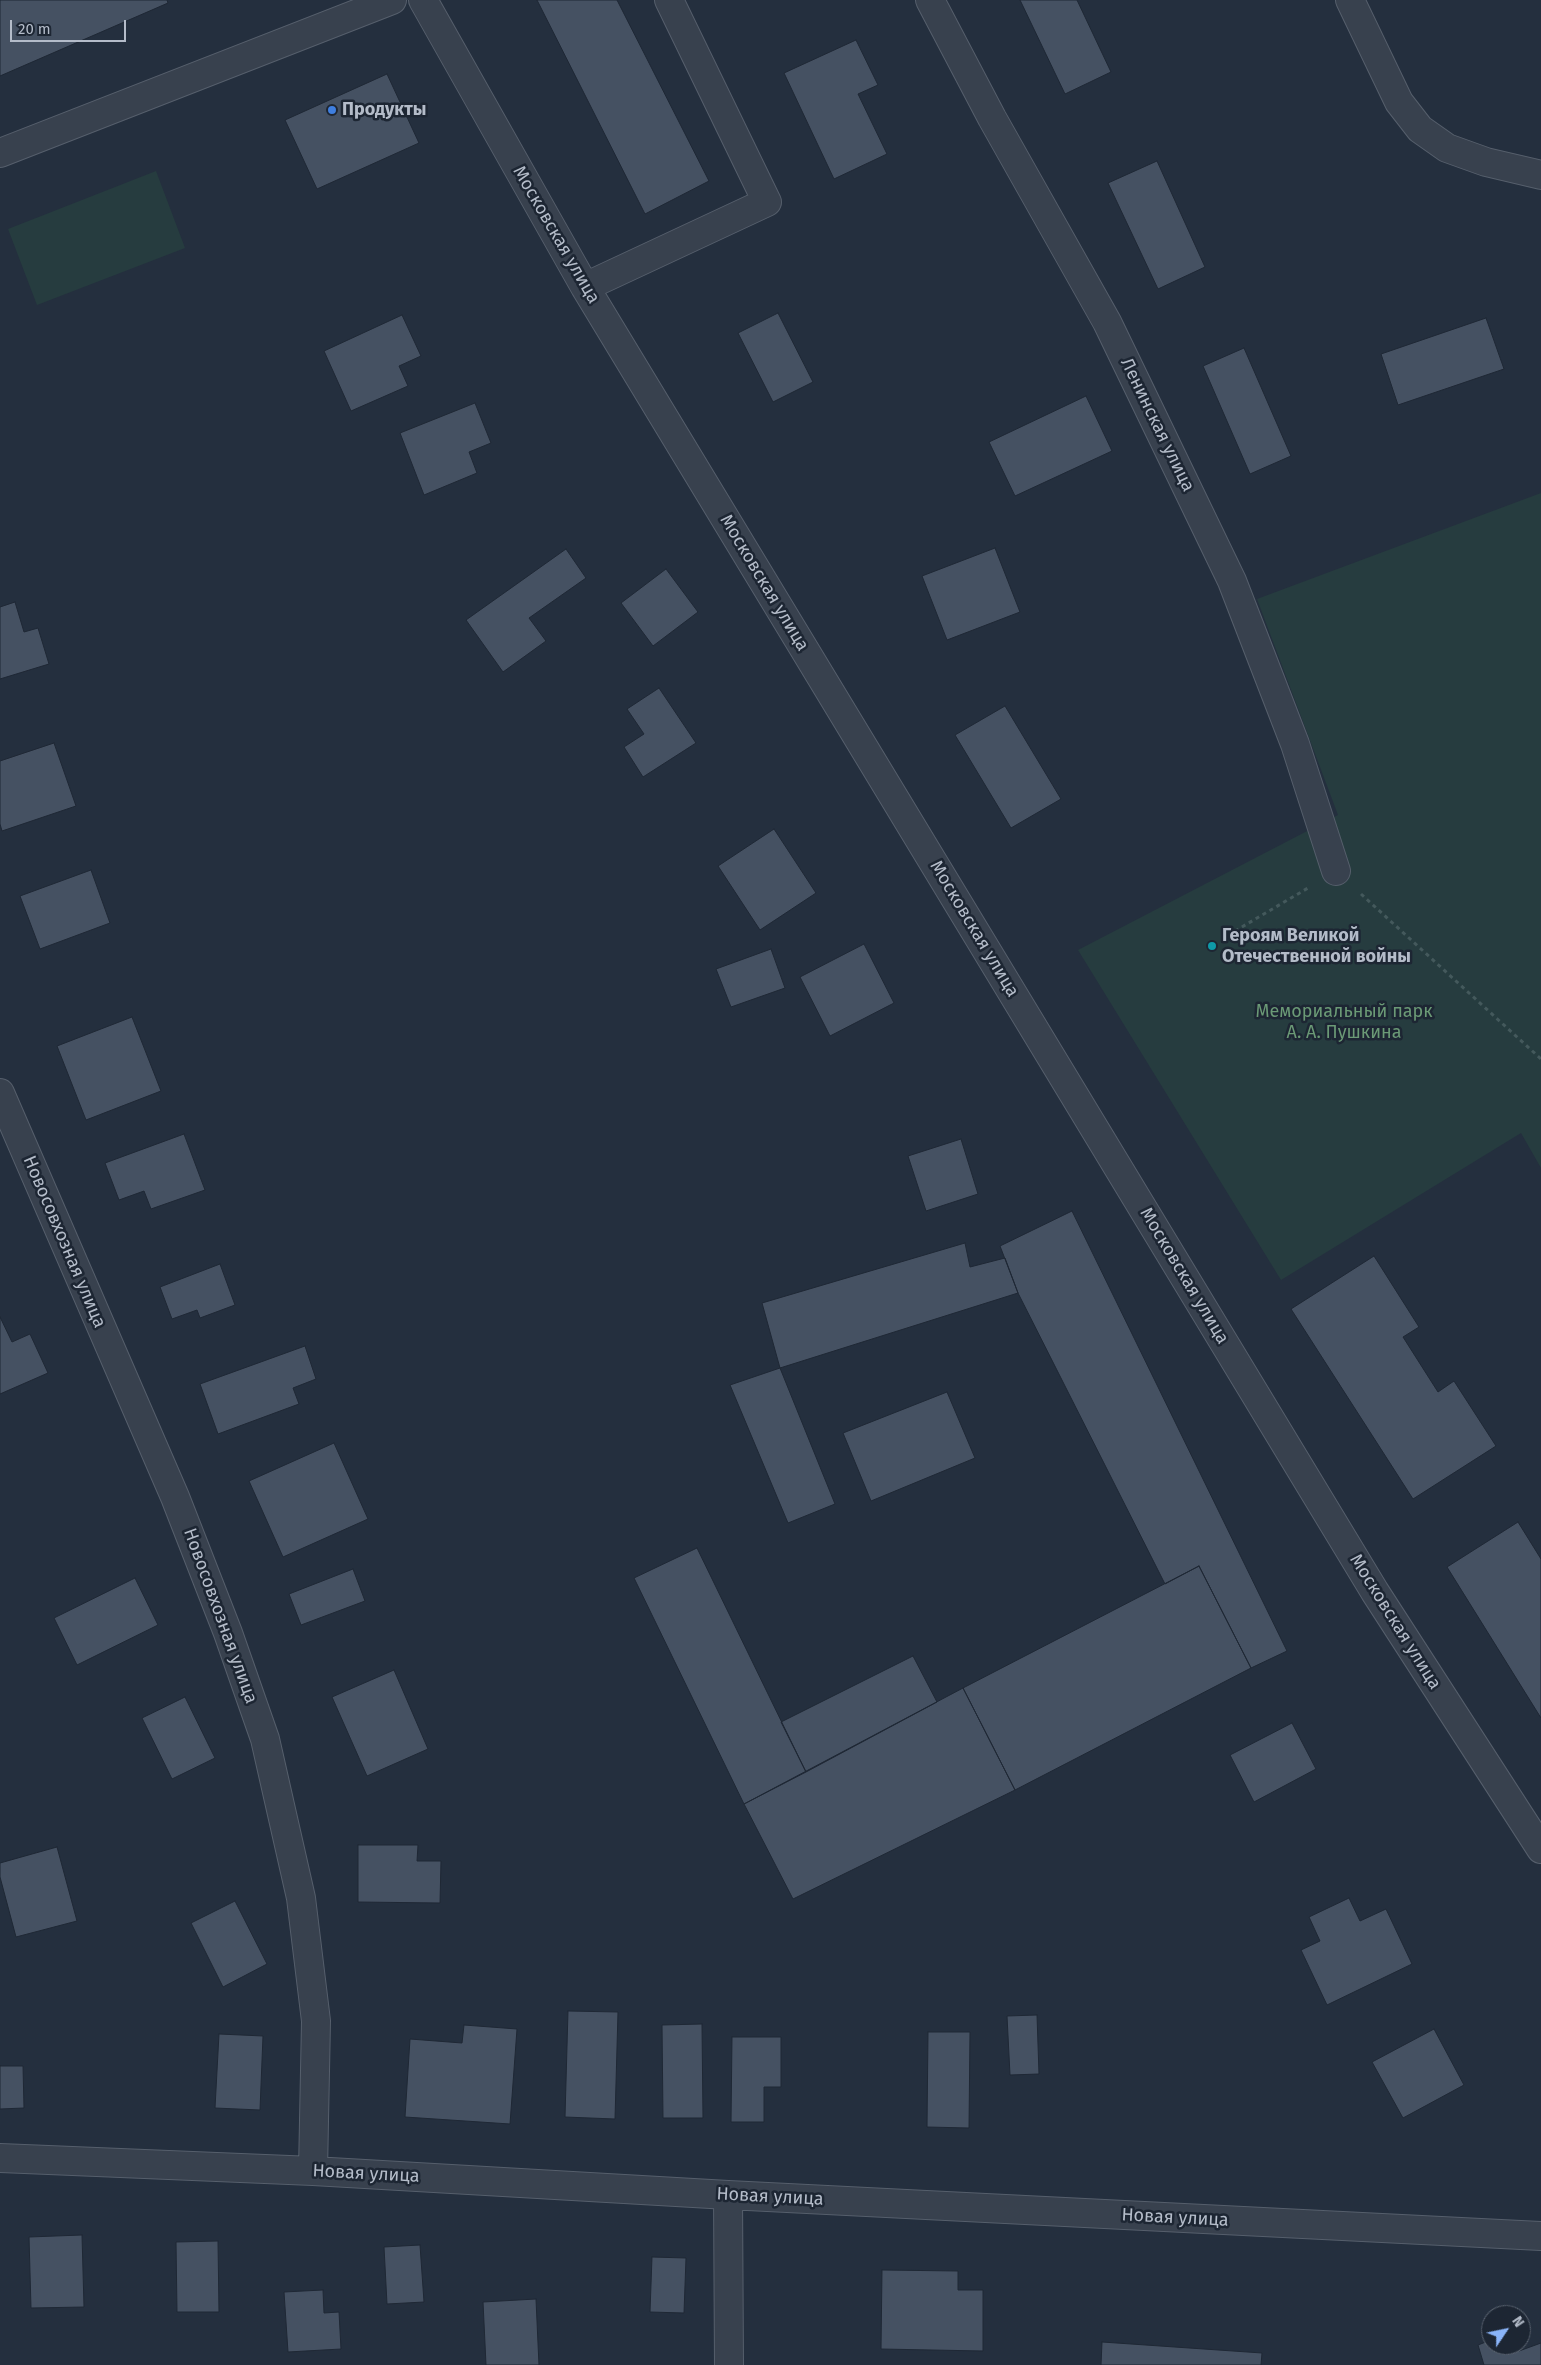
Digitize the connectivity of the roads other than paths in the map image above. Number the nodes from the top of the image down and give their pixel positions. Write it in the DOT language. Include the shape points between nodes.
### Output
graph roads {
  1 [pos="392,0"];
  2 [pos="423,0"];
  3 [pos="669,0"];
  4 [pos="930,0"];
  5 [pos="1350,0"];
  6 [pos="0,153"];
  7 [pos="1541,175"];
  8 [pos="585,287"];
  9 [pos="1336,871"];
  10 [pos="0,1093"];
  11 [pos="1541,1849"];
  12 [pos="0,2158"];
  13 [pos="313,2171"];
  14 [pos="728,2195"];
  15 [pos="1541,2236"];
  16 [pos="729,2365"];
  1 -- 6 [label="street"];
  2 -- 8 [label="street, Московская улица"];
  3 -- 8 [label="street" via="767,202"];
  4 -- 9 [label="street, Ленинская улица" via="992,118 1107,322 1232,581 1295,744"];
  5 -- 7 [label="street" via="1400,102 1420,129 1447,148 1486,162"];
  8 -- 11 [label="street, Московская улица" via="1374,1592"];
  10 -- 13 [label="street, Новосовхозная улица" via="175,1497 265,1739 301,1898 316,2021"];
  12 -- 13 [label="street, Новая улица"];
  13 -- 14 [label="street, Новая улица"];
  14 -- 15 [label="street, Новая улица"];
  14 -- 16 [label="street"];
}
